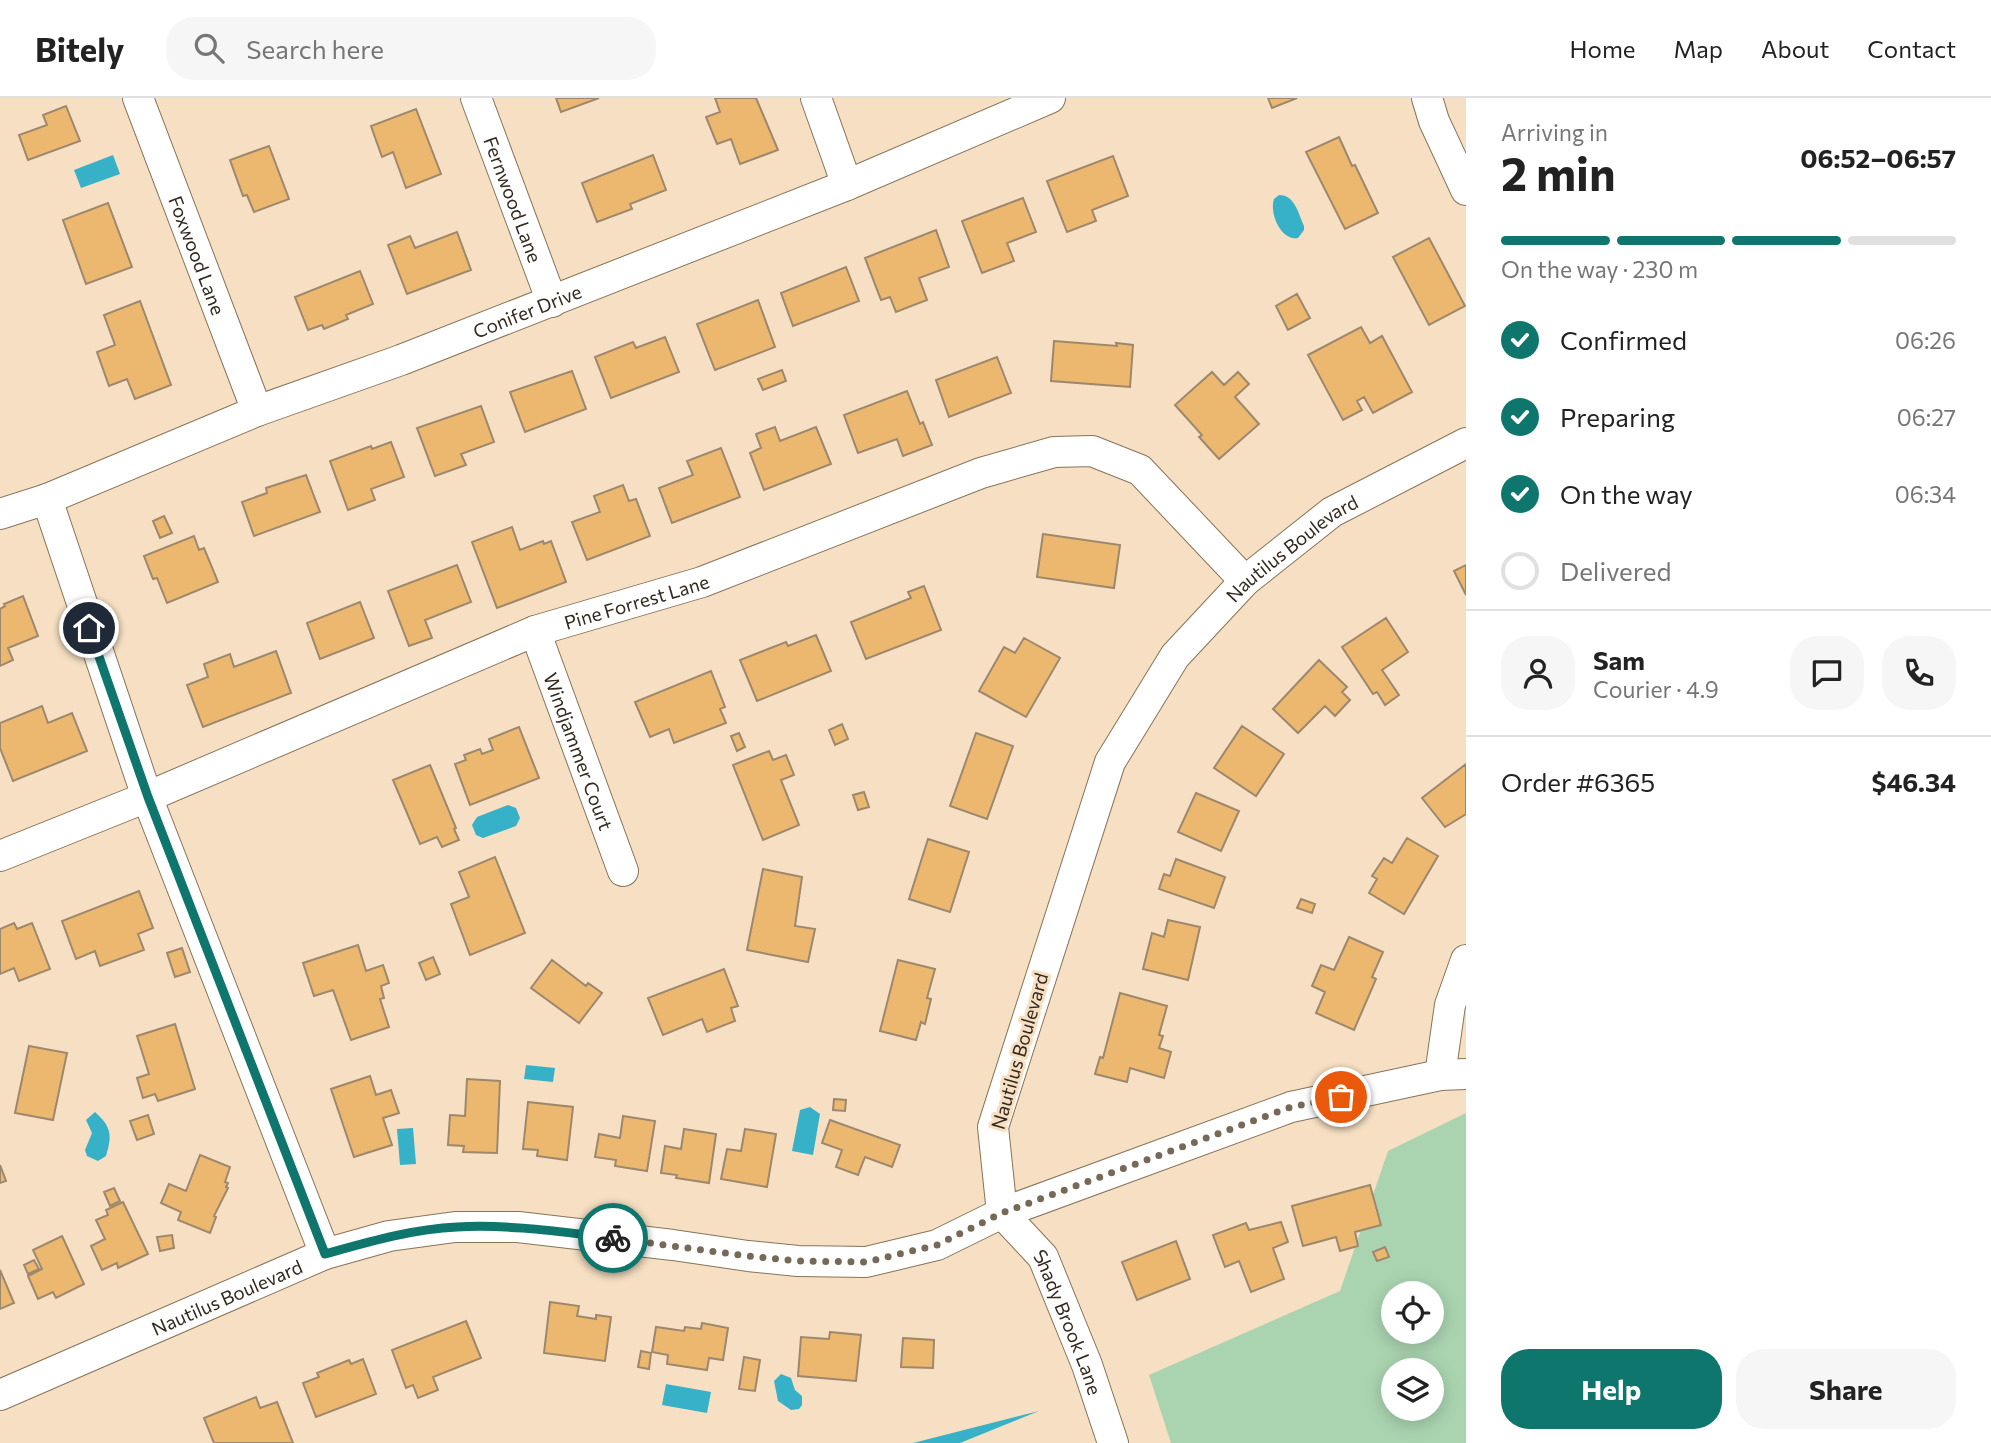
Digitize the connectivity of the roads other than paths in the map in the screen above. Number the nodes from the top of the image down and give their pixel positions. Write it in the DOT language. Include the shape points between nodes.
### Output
graph roads {
  1 [pos="138,98"];
  2 [pos="476,98"];
  3 [pos="816,98"];
  4 [pos="1050,98"];
  5 [pos="1427,98"];
  6 [pos="846,185"];
  7 [pos="1466,190"];
  8 [pos="552,302"];
  9 [pos="257,411"];
  10 [pos="1466,443"];
  11 [pos="47,499"];
  12 [pos="0,514"];
  13 [pos="1245,580"];
  14 [pos="535,631"];
  15 [pos="148,797"];
  16 [pos="0,856"];
  17 [pos="623,871"];
  18 [pos="1466,960"];
  19 [pos="1453,1074"];
  20 [pos="1002,1213"];
  21 [pos="325,1254"];
  22 [pos="0,1395"];
  23 [pos="1113,1443"];
  1 -- 9 [label="street, Foxwood Lane"];
  2 -- 8 [label="street, Fernwood Lane"];
  3 -- 6 [label="street"];
  4 -- 6 [label="street, Conifer Drive"];
  5 -- 7 [label="street"];
  6 -- 8 [label="street, Conifer Drive"];
  8 -- 9 [label="street, Conifer Drive"];
  9 -- 11 [label="street, Conifer Drive"];
  10 -- 13 [label="street, Nautilus Boulevard" via="1332,512"];
  11 -- 12 [label="street, Conifer Drive"];
  11 -- 15 [label="street"];
  13 -- 14 [label="street, Pine Forrest Lane" via="1140,470 1092,451 1054,452 982,473 702,582"];
  13 -- 20 [label="street, Nautilus Boulevard" via="1175,656 1110,762 993,1127"];
  14 -- 15 [label="street, Pine Forrest Lane"];
  14 -- 17 [label="street, Windjammer Court"];
  15 -- 16 [label="street, Pine Forrest Lane"];
  15 -- 21 [label="street"];
  18 -- 19 [label="street" via="1450,1005"];
  19 -- 20 [label="street" via="1291,1107"];
  20 -- 21 [label="street, Nautilus Boulevard" via="937,1245 866,1262 747,1256 518,1227 455,1227 389,1236"];
  20 -- 23 [label="street, Shady Brook Lane" via="1043,1257"];
  21 -- 22 [label="street, Nautilus Boulevard"];
}
